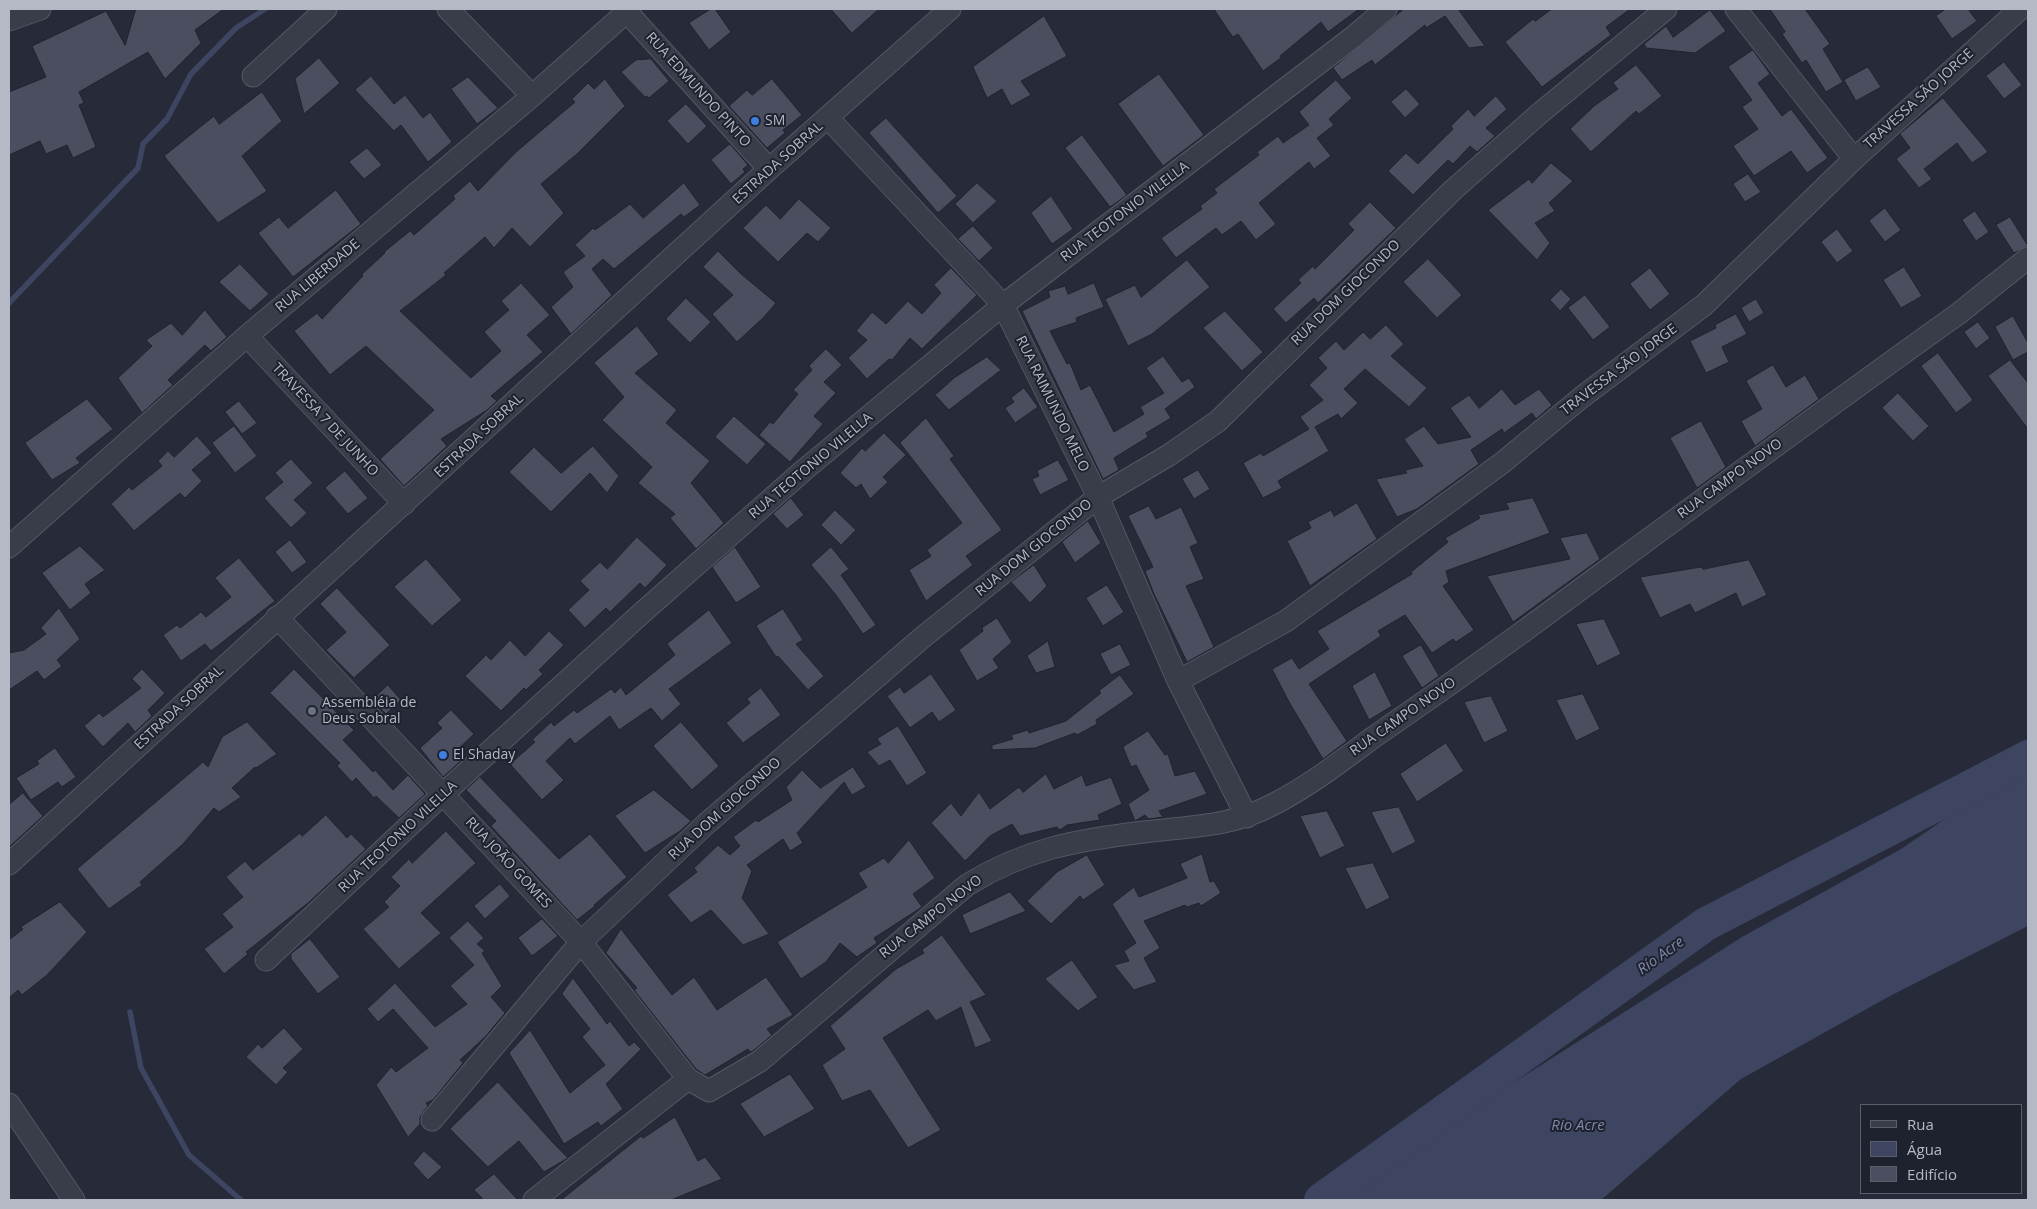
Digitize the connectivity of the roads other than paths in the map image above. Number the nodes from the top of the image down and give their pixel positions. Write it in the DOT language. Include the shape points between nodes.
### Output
graph roads {
  1 [pos="40,9"];
  2 [pos="326,9"];
  3 [pos="448,9"];
  4 [pos="950,9"];
  5 [pos="1386,9"];
  6 [pos="1666,9"];
  7 [pos="1736,9"];
  8 [pos="2020,9"];
  9 [pos="629,10"];
  10 [pos="10,16"];
  11 [pos="253,76"];
  12 [pos="532,96"];
  13 [pos="828,118"];
  14 [pos="1854,159"];
  15 [pos="769,169"];
  16 [pos="2028,258"];
  17 [pos="1003,305"];
  18 [pos="247,336"];
  19 [pos="1098,497"];
  20 [pos="404,504"];
  21 [pos="9,547"];
  22 [pos="277,617"];
  23 [pos="1178,681"];
  24 [pos="444,793"];
  25 [pos="1247,817"];
  26 [pos="9,864"];
  27 [pos="581,942"];
  28 [pos="266,960"];
  29 [pos="737,1076"];
  30 [pos="688,1079"];
  31 [pos="9,1104"];
  32 [pos="432,1120"];
  33 [pos="74,1200"];
  34 [pos="534,1200"];
  1 -- 10 [label="street"];
  2 -- 11 [label="street"];
  3 -- 12 [label="street"];
  4 -- 13 [label="street, ESTRADA SOBRAL"];
  5 -- 17 [label="street, RUA TEOTONIO VILELLA"];
  6 -- 19 [label="street, RUA DOM GIOCONDO" via="1453,190 1218,421 1169,455"];
  7 -- 14 [label="street"];
  8 -- 14 [label="street, TRAVESSA SÃO JORGE"];
  9 -- 12 [label="street, RUA LIBERDADE"];
  9 -- 15 [label="street, RUA EDMUNDO PINTO"];
  12 -- 18 [label="street, RUA LIBERDADE"];
  13 -- 15 [label="street, ESTRADA SOBRAL"];
  13 -- 17 [label="street, RUA RAIMUNDO MELO"];
  14 -- 23 [label="street, TRAVESSA SÃO JORGE" via="1704,305 1582,397 1502,463 1286,621"];
  15 -- 20 [label="street, ESTRADA SOBRAL"];
  16 -- 25 [label="street, RUA CAMPO NOVO" via="1958,314 1481,662 1313,781"];
  17 -- 19 [label="street, RUA RAIMUNDO MELO"];
  17 -- 24 [label="street, RUA TEOTONIO VILELLA" via="804,470"];
  18 -- 20 [label="street, TRAVESSA 7 DE JUNHO"];
  18 -- 21 [label="street, RUA LIBERDADE"];
  19 -- 23 [label="street, RUA RAIMUNDO MELO"];
  19 -- 27 [label="street, RUA DOM GIOCONDO" via="915,644 706,824"];
  20 -- 22 [label="street, ESTRADA SOBRAL"];
  22 -- 24 [label="street, RUA JOÃO GOMES"];
  22 -- 26 [label="street, ESTRADA SOBRAL"];
  23 -- 25 [label="street, RUA RAIMUNDO MELO"];
  24 -- 27 [label="street, RUA JOÃO GOMES"];
  24 -- 28 [label="street, RUA TEOTONIO VILELLA"];
  25 -- 29 [label="street, RUA CAMPO NOVO" via="1214,826 1060,844 1026,854 993,869 967,885 760,1061"];
  27 -- 30 [label="street, RUA JOÃO GOMES"];
  27 -- 32 [label="street, RUA DOM GIOCONDO"];
  29 -- 30 [label="street, RUA JOÃO GOMES" via="709,1092"];
  30 -- 34 [label="street"];
  31 -- 33 [label="street"];
}
